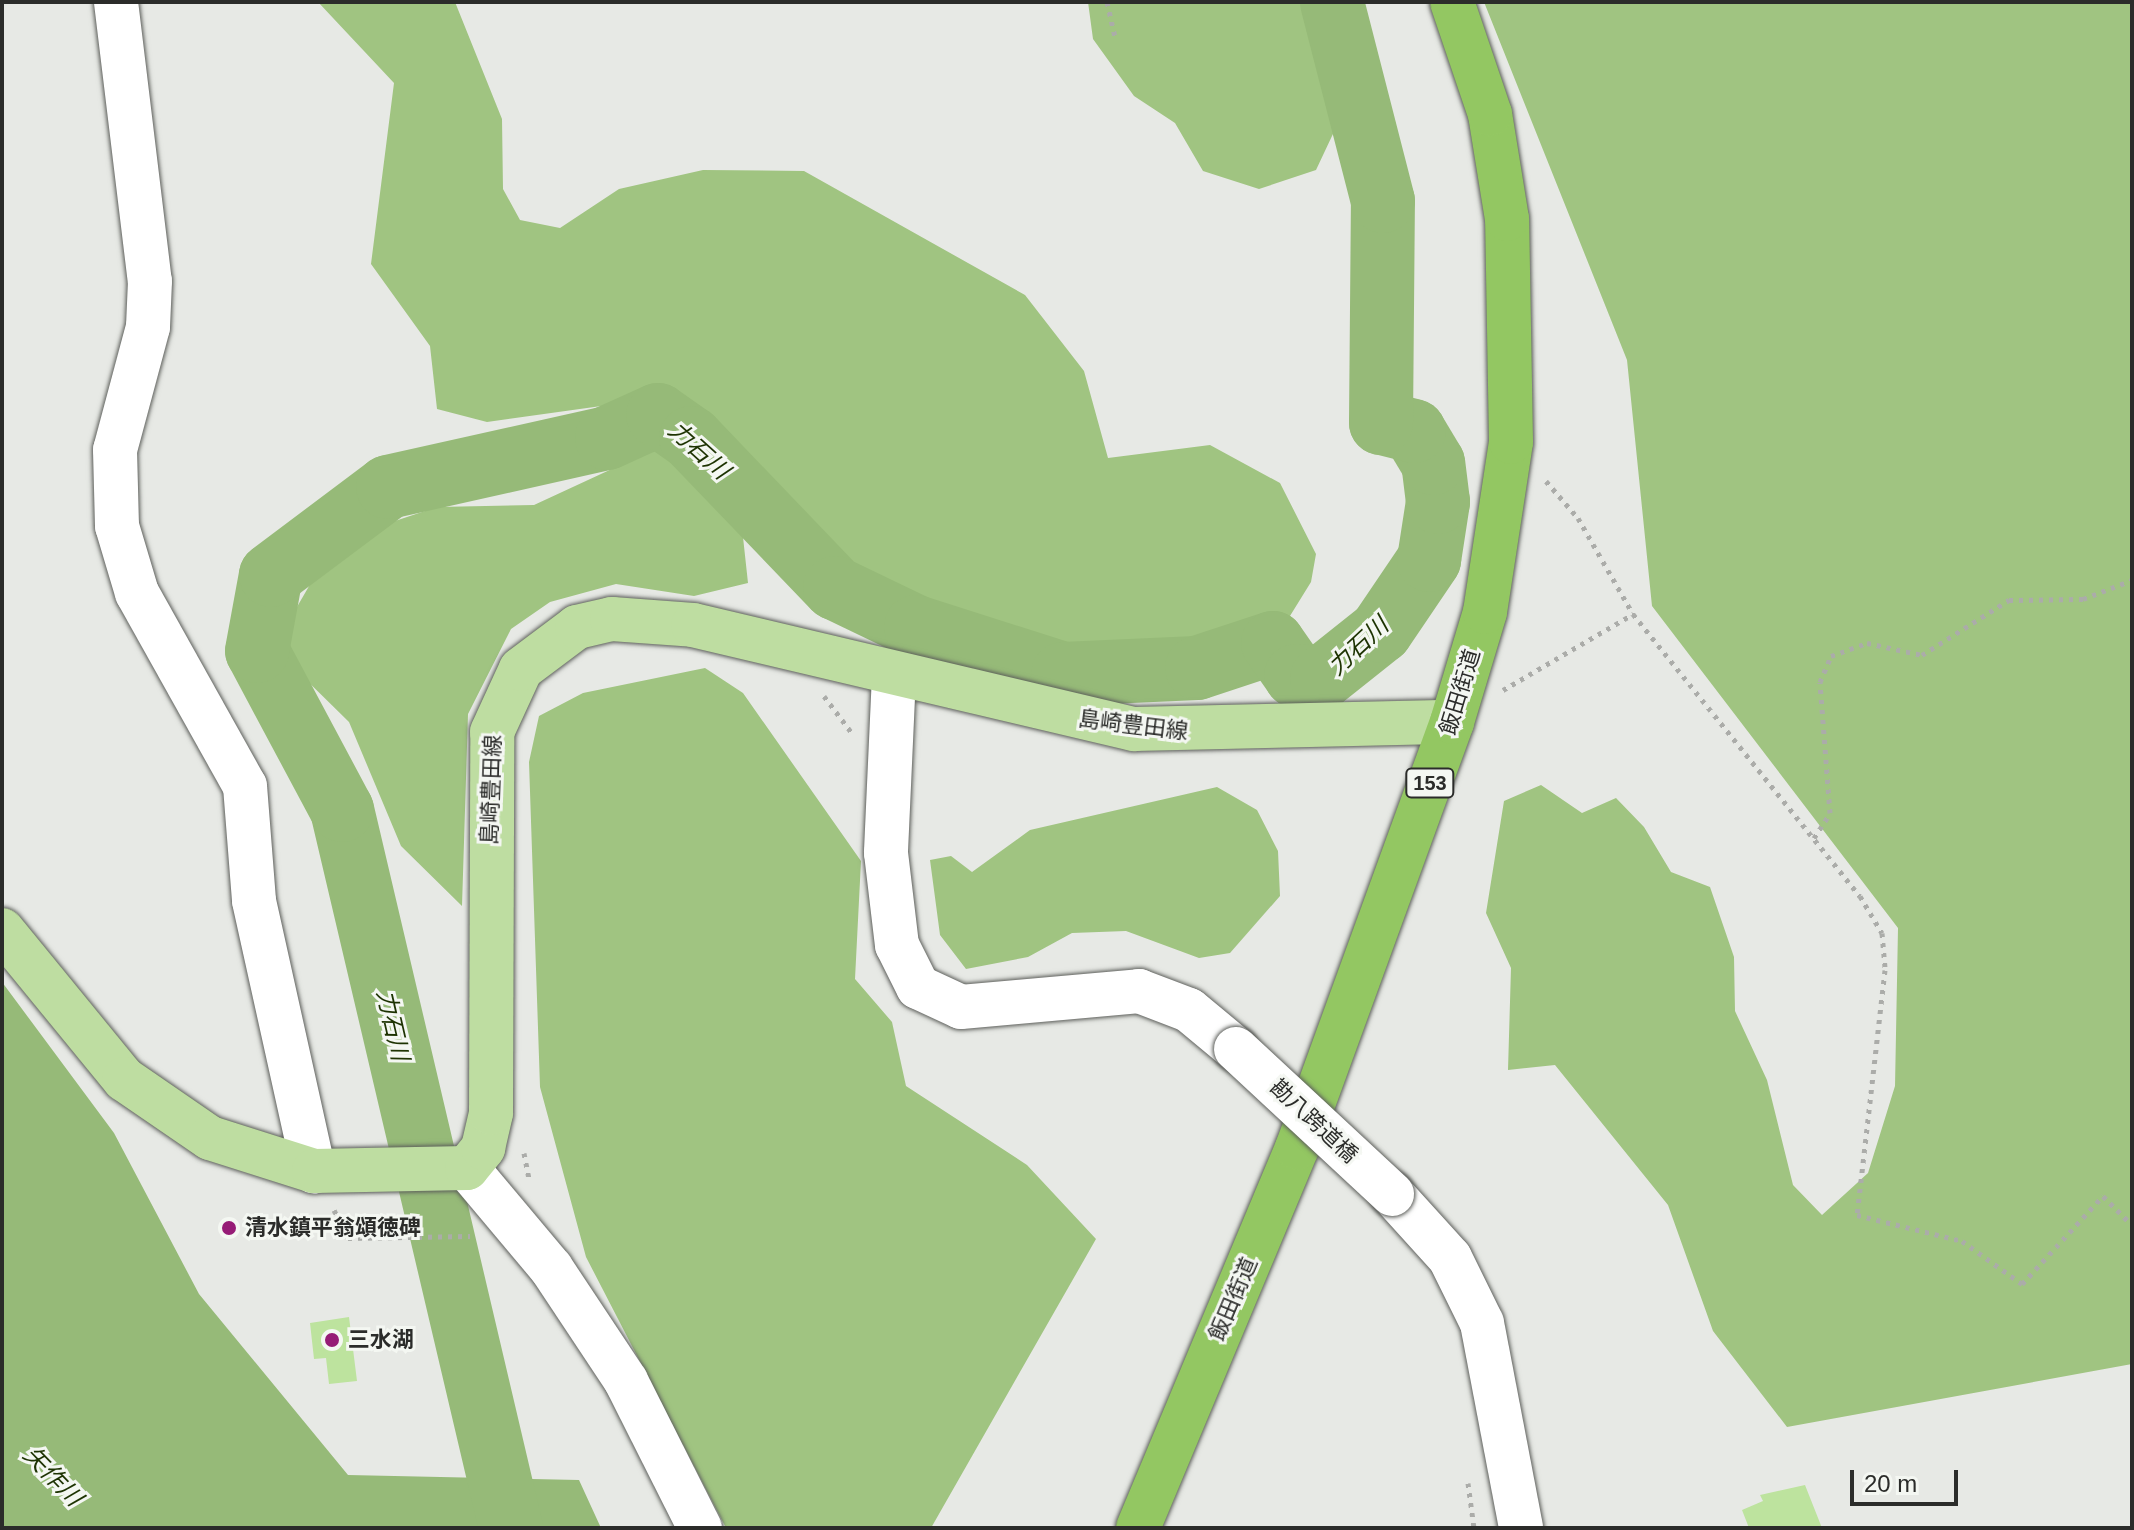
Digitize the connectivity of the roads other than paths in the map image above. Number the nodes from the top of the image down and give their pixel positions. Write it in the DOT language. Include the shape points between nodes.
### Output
graph roads {
  1 [pos="116,2"];
  2 [pos="1452,2"];
  3 [pos="894,675"];
  4 [pos="1455,712"];
  5 [pos="2,930"];
  6 [pos="467,1168"];
  7 [pos="321,1171"];
  8 [pos="700,1528"];
  9 [pos="1138,1528"];
  10 [pos="1521,1528"];
  1 -- 7 [label="street" via="150,281 148,327 115,450 117,526 137,593 245,786 254,901"];
  2 -- 4 [label="highway, 飯田街道 / 153" via="1490,114 1507,219 1511,442 1485,612"];
  3 -- 4 [label="main road, 島崎豊田線" via="1134,729"];
  3 -- 6 [label="main road, 島崎豊田線" via="651,618 577,627 521,669 492,732 491,1113 483,1148"];
  3 -- 10 [label="street, 勘八跨道橋, bridge" via="888,879 897,945 918,987 961,1007 1139,991 1189,1010 1236,1049 1392,1194 1450,1258 1482,1323"];
  4 -- 9 [label="highway, 飯田街道 / 153" via="1297,1148"];
  5 -- 7 [label="main road" via="124,1079 210,1138"];
  6 -- 7 [label="main road"];
  6 -- 8 [label="street" via="551,1268 626,1381"];
}
